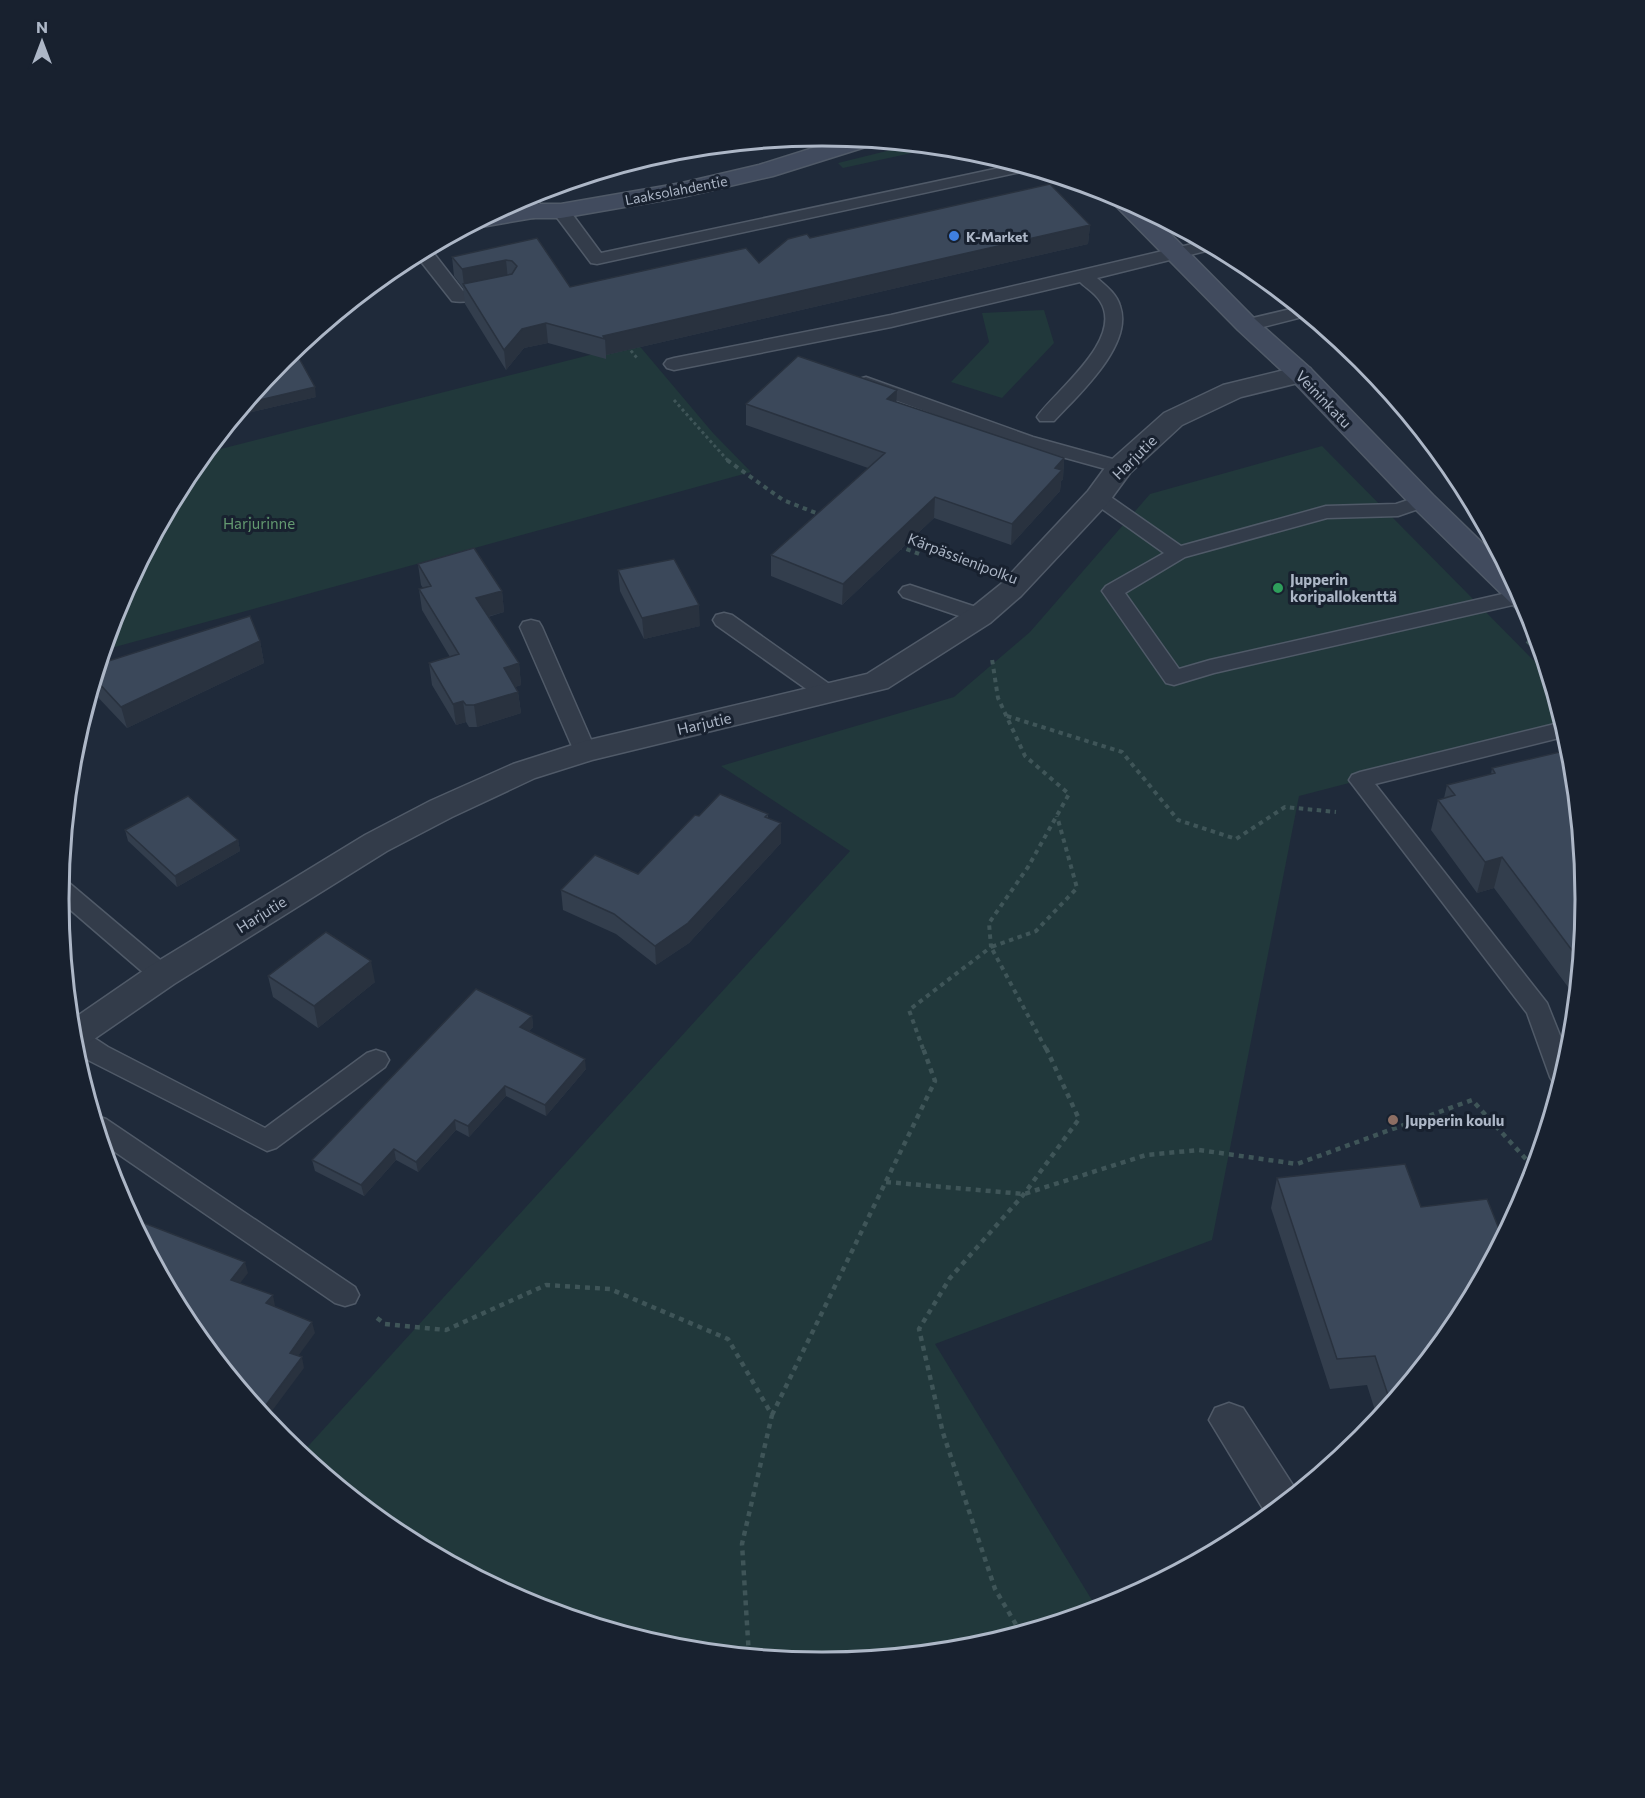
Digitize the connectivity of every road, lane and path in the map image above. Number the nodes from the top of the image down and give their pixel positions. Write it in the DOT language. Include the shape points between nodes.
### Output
graph roads {
  1 [pos="843,146"];
  2 [pos="1012,170"];
  3 [pos="531,205"];
  4 [pos="561,211"];
  5 [pos="1139,215"];
  6 [pos="1201,247"];
  7 [pos="1177,253"];
  8 [pos="427,258"];
  9 [pos="1083,275"];
  10 [pos="508,287"];
  11 [pos="1296,313"];
  12 [pos="1248,325"];
  13 [pos="762,346"];
  14 [pos="793,357"];
  15 [pos="674,364"];
  16 [pos="1301,374"];
  17 [pos="846,376"];
  18 [pos="1047,417"];
  19 [pos="1120,467"];
  20 [pos="1098,497"];
  21 [pos="783,500"];
  22 [pos="1423,501"];
  23 [pos="826,517"];
  24 [pos="891,543"];
  25 [pos="1178,553"];
  26 [pos="924,556"];
  27 [pos="1506,583"];
  28 [pos="910,592"];
  29 [pos="1515,602"];
  30 [pos="981,616"];
  31 [pos="724,620"];
  32 [pos="531,627"];
  33 [pos="990,652"];
  34 [pos="827,693"];
  35 [pos="1006,716"];
  36 [pos="1557,731"];
  37 [pos="585,751"];
  38 [pos="1057,816"];
  39 [pos="1389,818"];
  40 [pos="69,896"];
  41 [pos="991,947"];
  42 [pos="162,975"];
  43 [pos="81,1031"];
  44 [pos="83,1044"];
  45 [pos="376,1060"];
  46 [pos="1558,1063"];
  47 [pos="106,1132"];
  48 [pos="1528,1162"];
  49 [pos="886,1182"];
  50 [pos="1024,1194"];
  51 [pos="345,1294"];
  52 [pos="771,1415"];
  53 [pos="1229,1420"];
  54 [pos="1279,1499"];
  55 [pos="1018,1627"];
  56 [pos="749,1649"];
  1 -- 4 [label="street, Laaksolahdentie" via="765,171"];
  2 -- 4 [label="lane" via="602,266"];
  3 -- 4 [label="street, Laaksolahdentie"];
  5 -- 7 [label="street, Veininkatu"];
  6 -- 7 [label="lane"];
  7 -- 9 [label="lane"];
  7 -- 12 [label="street, Veininkatu"];
  8 -- 10 [label="lane" via="459,297"];
  9 -- 13 [label="lane" via="891,321"];
  9 -- 18 [label="lane" via="1112,306 1113,331 1104,351"];
  11 -- 12 [label="lane"];
  12 -- 16 [label="street, Veininkatu"];
  13 -- 14 [label="lane"];
  13 -- 15 [label="lane"];
  16 -- 19 [label="street, Harjutie" via="1232,391 1173,419"];
  16 -- 22 [label="street, Veininkatu"];
  17 -- 19 [label="lane" via="1026,441"];
  19 -- 20 [label="street, Harjutie"];
  20 -- 25 [label="lane"];
  20 -- 30 [label="street, Harjutie" via="1011,590"];
  21 -- 23 [label="path"];
  22 -- 25 [label="lane" via="1398,510 1326,512"];
  22 -- 27 [label="street, Veininkatu"];
  24 -- 26 [label="path, Kärpässienipolku"];
  25 -- 29 [label="lane" via="1113,591 1174,678"];
  28 -- 30 [label="lane"];
  30 -- 34 [label="street, Harjutie" via="877,681"];
  31 -- 34 [label="lane"];
  32 -- 37 [label="lane"];
  33 -- 35 [label="path" via="998,698"];
  34 -- 37 [label="street, Harjutie"];
  35 -- 38 [label="path" via="1024,756 1069,794"];
  35 -- 39 [label="path" via="1122,752 1178,820 1236,839 1286,807"];
  36 -- 39 [label="lane" via="1360,780"];
  37 -- 42 [label="street, Harjutie" via="524,771 376,843"];
  38 -- 41 [label="path" via="1028,867 989,922"];
  38 -- 41 [label="path" via="1077,888 1036,931"];
  39 -- 46 [label="lane" via="1538,1010"];
  40 -- 42 [label="lane"];
  41 -- 49 [label="path" via="909,1010 934,1081"];
  41 -- 50 [label="path" via="1057,1069 1079,1119"];
  42 -- 43 [label="street, Harjutie"];
  44 -- 45 [label="lane" via="267,1141"];
  47 -- 51 [label="lane"];
  48 -- 50 [label="path" via="1472,1100 1297,1164 1199,1150 1146,1155"];
  49 -- 50 [label="path"];
  49 -- 52 [label="path"];
  50 -- 55 [label="path" via="950,1278 919,1329 943,1433 995,1589"];
  51 -- 52 [label="path" via="385,1324 446,1330 546,1285 610,1289 728,1339"];
  52 -- 56 [label="path" via="742,1544"];
  53 -- 54 [label="street"];
}
